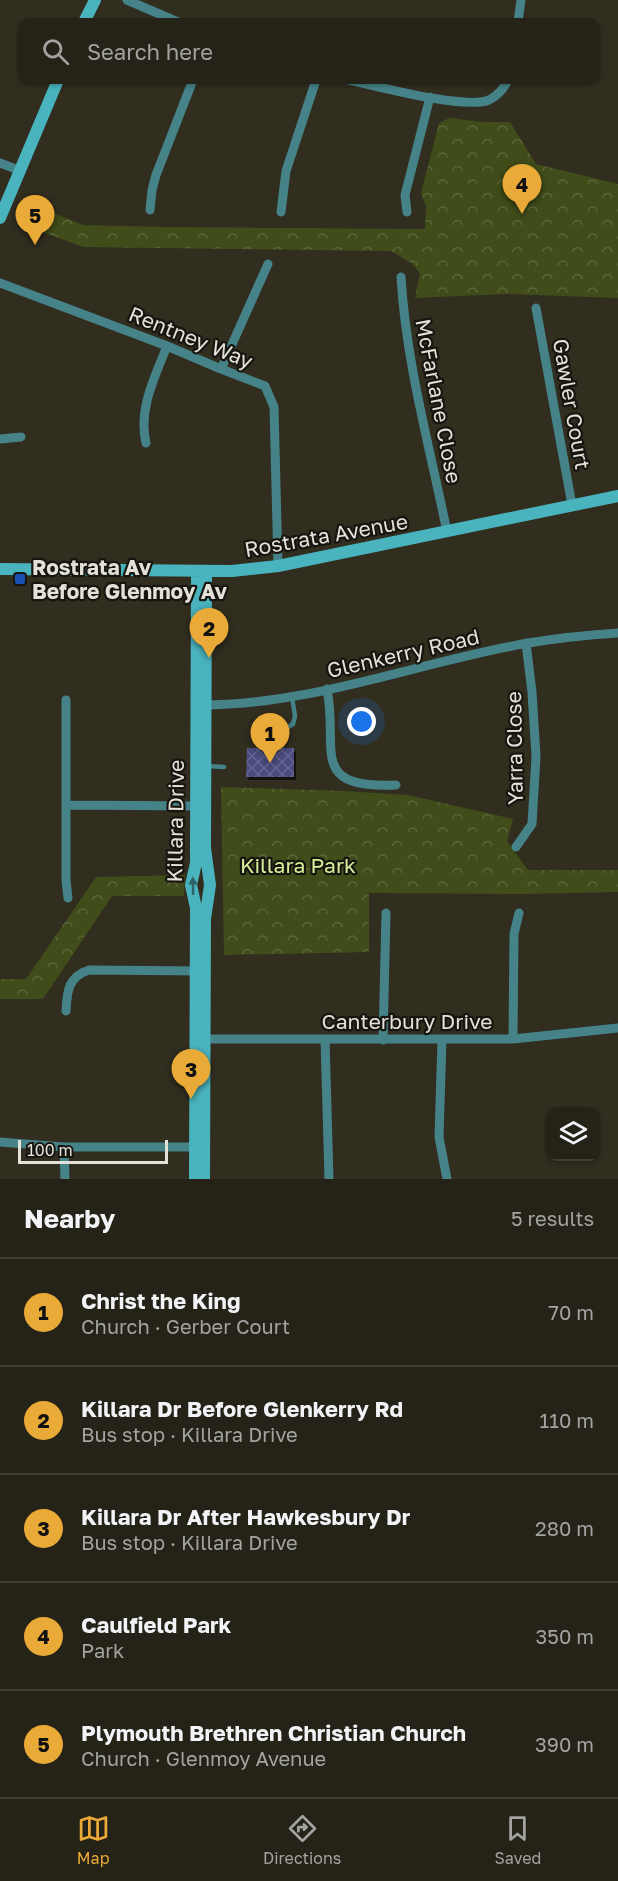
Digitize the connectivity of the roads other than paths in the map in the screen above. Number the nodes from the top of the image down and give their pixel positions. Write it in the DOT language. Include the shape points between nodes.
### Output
graph roads {
  1 [pos="94,0"];
  2 [pos="127,0"];
  3 [pos="521,0"];
  4 [pos="86,18"];
  5 [pos="169,18"];
  6 [pos="519,18"];
  7 [pos="56,84"];
  8 [pos="191,84"];
  9 [pos="315,84"];
  10 [pos="368,84"];
  11 [pos="505,84"];
  12 [pos="430,97"];
  13 [pos="0,163"];
  14 [pos="21,171"];
  15 [pos="150,210"];
  16 [pos="281,212"];
  17 [pos="407,212"];
  18 [pos="0,218"];
  19 [pos="268,264"];
  20 [pos="401,277"];
  21 [pos="0,283"];
  22 [pos="536,308"];
  23 [pos="166,346"];
  24 [pos="221,369"];
  25 [pos="21,437"];
  26 [pos="0,439"];
  27 [pos="146,443"];
  28 [pos="618,496"];
  29 [pos="572,505"];
  30 [pos="447,532"];
  31 [pos="278,566"];
  32 [pos="0,570"];
  33 [pos="201,571"];
  34 [pos="618,633"];
  35 [pos="526,644"];
  36 [pos="327,690"];
  37 [pos="292,697"];
  38 [pos="66,700"];
  39 [pos="201,705"];
  40 [pos="285,729"];
  41 [pos="200,766"];
  42 [pos="224,767"];
  43 [pos="396,785"];
  44 [pos="66,805"];
  45 [pos="200,806"];
  46 [pos="516,847"];
  47 [pos="68,898"];
  48 [pos="386,913"];
  49 [pos="519,913"];
  50 [pos="200,971"];
  51 [pos="66,1011"];
  52 [pos="618,1028"];
  53 [pos="200,1039"];
  54 [pos="325,1039"];
  55 [pos="513,1039"];
  56 [pos="383,1040"];
  57 [pos="442,1040"];
  58 [pos="0,1142"];
  59 [pos="64,1147"];
  60 [pos="200,1147"];
  61 [pos="65,1179"];
  62 [pos="195,1179"];
  63 [pos="204,1179"];
  64 [pos="329,1179"];
  65 [pos="447,1179"];
  1 -- 4 [label="street"];
  2 -- 5 [label="street"];
  3 -- 6 [label="street"];
  7 -- 14 [label="street"];
  8 -- 15 [label="street" via="156,175"];
  9 -- 16 [label="street" via="284,180"];
  10 -- 12 [label="street"];
  11 -- 12 [label="street" via="489,100"];
  12 -- 17 [label="street" via="405,195"];
  13 -- 14 [label="street"];
  14 -- 18 [label="street"];
  19 -- 24 [label="street"];
  20 -- 30 [label="street, McFarlane Close" via="408,343"];
  21 -- 23 [label="street, Rentney Way"];
  22 -- 29 [label="street, Gawler Court"];
  23 -- 24 [label="street, Rentney Way"];
  23 -- 27 [label="street" via="144,412"];
  24 -- 31 [label="street, Rentney Way" via="265,386 274,407"];
  25 -- 26 [label="street"];
  28 -- 29 [label="street, Rostrata Avenue"];
  29 -- 30 [label="street, Rostrata Avenue"];
  30 -- 31 [label="street, Rostrata Avenue"];
  31 -- 33 [label="street, Rostrata Avenue"];
  32 -- 33 [label="street, Rostrata Avenue"];
  33 -- 39 [label="street, Killara Drive"];
  34 -- 35 [label="street, Glenkerry Road"];
  35 -- 36 [label="street, Glenkerry Road"];
  35 -- 46 [label="street, Yarra Close" via="537,757 532,824"];
  36 -- 37 [label="street, Glenkerry Road"];
  36 -- 43 [label="street" via="334,767 344,779 357,784"];
  37 -- 39 [label="street, Glenkerry Road"];
  37 -- 40 [label="lane" via="295,716 293,724"];
  38 -- 44 [label="street"];
  39 -- 41 [label="street, Killara Drive"];
  41 -- 42 [label="lane"];
  41 -- 45 [label="street, Killara Drive"];
  44 -- 45 [label="street"];
  44 -- 47 [label="street"];
  50 -- 45 [label="street, Killara Drive, one-way" via="191,885"];
  45 -- 50 [label="street, Killara Drive" via="210,885"];
  48 -- 56 [label="street"];
  49 -- 55 [label="street" via="514,934"];
  50 -- 51 [label="street" via="89,970 72,980"];
  50 -- 53 [label="street, Killara Drive"];
  52 -- 55 [label="street, Canterbury Drive"];
  53 -- 54 [label="street, Canterbury Drive"];
  53 -- 60 [label="street, Killara Drive"];
  54 -- 56 [label="street, Canterbury Drive"];
  54 -- 64 [label="street"];
  55 -- 57 [label="street, Canterbury Drive"];
  56 -- 57 [label="street, Canterbury Drive"];
  57 -- 65 [label="street" via="439,1137"];
  58 -- 59 [label="street"];
  59 -- 60 [label="street"];
  59 -- 61 [label="street"];
  60 -- 62 [label="street, Killara Drive"];
  60 -- 63 [label="street, Killara Drive"];
}
